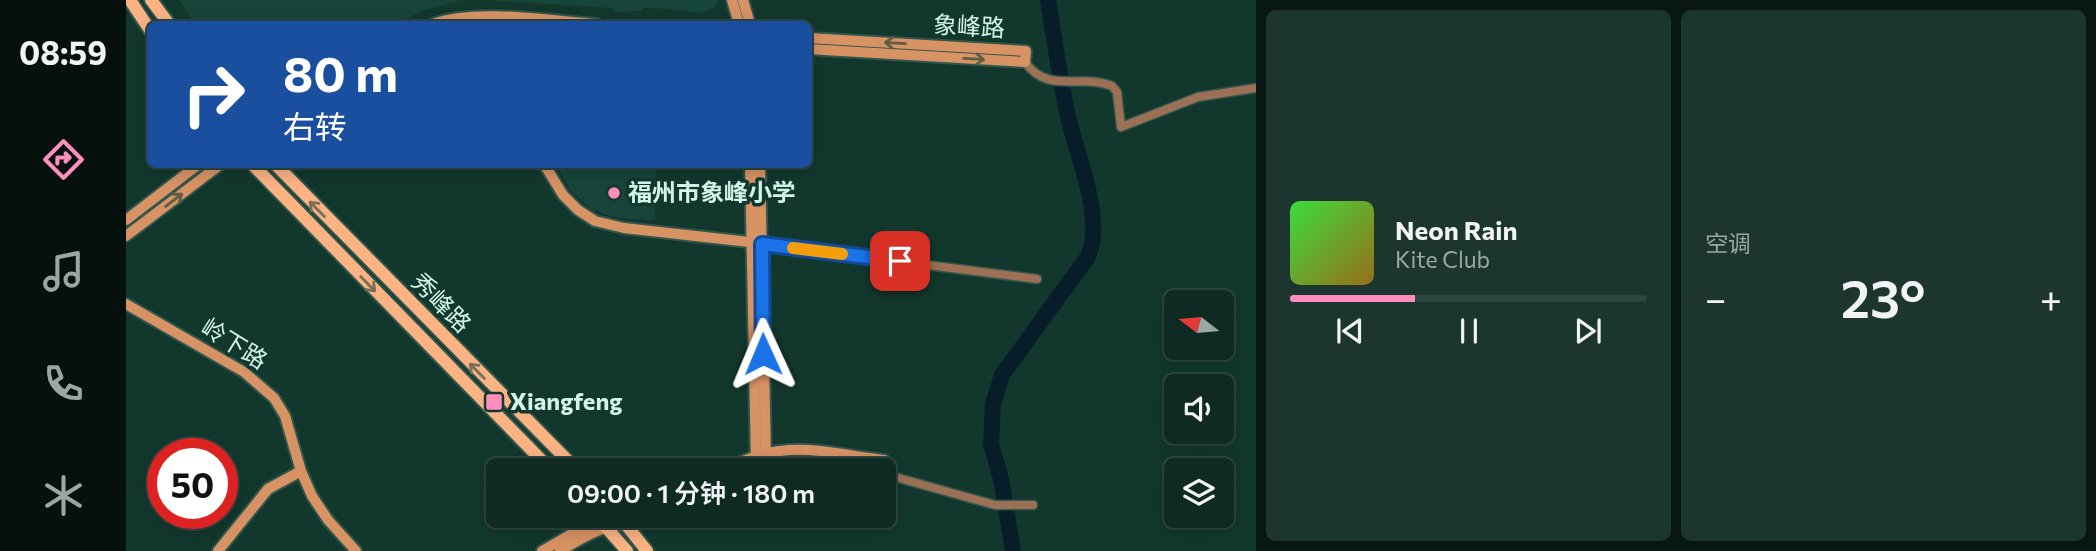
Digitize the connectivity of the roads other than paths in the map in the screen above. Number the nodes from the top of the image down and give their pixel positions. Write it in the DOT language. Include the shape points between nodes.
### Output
graph roads {
  1 [pos="130,0"];
  2 [pos="151,0"];
  3 [pos="732,0"];
  4 [pos="743,0"];
  5 [pos="167,21"];
  6 [pos="466,21"];
  7 [pos="553,21"];
  8 [pos="738,21"];
  9 [pos="749,21"];
  10 [pos="147,26"];
  11 [pos="812,38"];
  12 [pos="812,50"];
  13 [pos="1025,62"];
  14 [pos="1256,88"];
  15 [pos="195,168"];
  16 [pos="217,168"];
  17 [pos="256,168"];
  18 [pos="279,168"];
  19 [pos="546,168"];
  20 [pos="750,168"];
  21 [pos="760,168"];
  22 [pos="126,220"];
  23 [pos="126,236"];
  24 [pos="757,243"];
  25 [pos="1037,279"];
  26 [pos="126,304"];
  27 [pos="761,457"];
  28 [pos="539,458"];
  29 [pos="565,458"];
  30 [pos="827,458"];
  31 [pos="301,471"];
  32 [pos="896,477"];
  33 [pos="1033,505"];
  34 [pos="587,528"];
  35 [pos="594,528"];
  36 [pos="607,528"];
  37 [pos="628,528"];
  38 [pos="218,551"];
  39 [pos="356,551"];
  40 [pos="542,551"];
  41 [pos="560,551"];
  42 [pos="627,551"];
  43 [pos="647,551"];
  1 -- 10 [label="main road"];
  2 -- 5 [label="main road"];
  3 -- 8 [label="main road"];
  4 -- 9 [label="main road"];
  6 -- 7 [label="main road"];
  13 -- 11 [label="main road, 象峰路, one-way" via="1026,51"];
  12 -- 13 [label="main road, 象峰路, one-way"];
  13 -- 14 [label="street" via="1038,76 1053,82 1112,86 1117,92 1121,127 1198,97"];
  15 -- 22 [label="main road"];
  23 -- 16 [label="main road, one-way"];
  17 -- 28 [label="main road, one-way"];
  29 -- 18 [label="main road, 秀峰路, one-way"];
  19 -- 24 [label="main road" via="563,195 595,221"];
  20 -- 24 [label="main road"];
  21 -- 24 [label="main road"];
  24 -- 25 [label="street"];
  24 -- 27 [label="main road"];
  26 -- 31 [label="main road, 岭下路" via="265,388 285,416"];
  27 -- 30 [label="main road" via="795,454"];
  31 -- 38 [label="main road" via="268,489"];
  31 -- 39 [label="main road, 岭下路" via="316,503"];
  32 -- 33 [label="street" via="999,505"];
  34 -- 40 [label="main road"];
  35 -- 41 [label="main road"];
  36 -- 42 [label="main road"];
  37 -- 43 [label="main road"];
}
